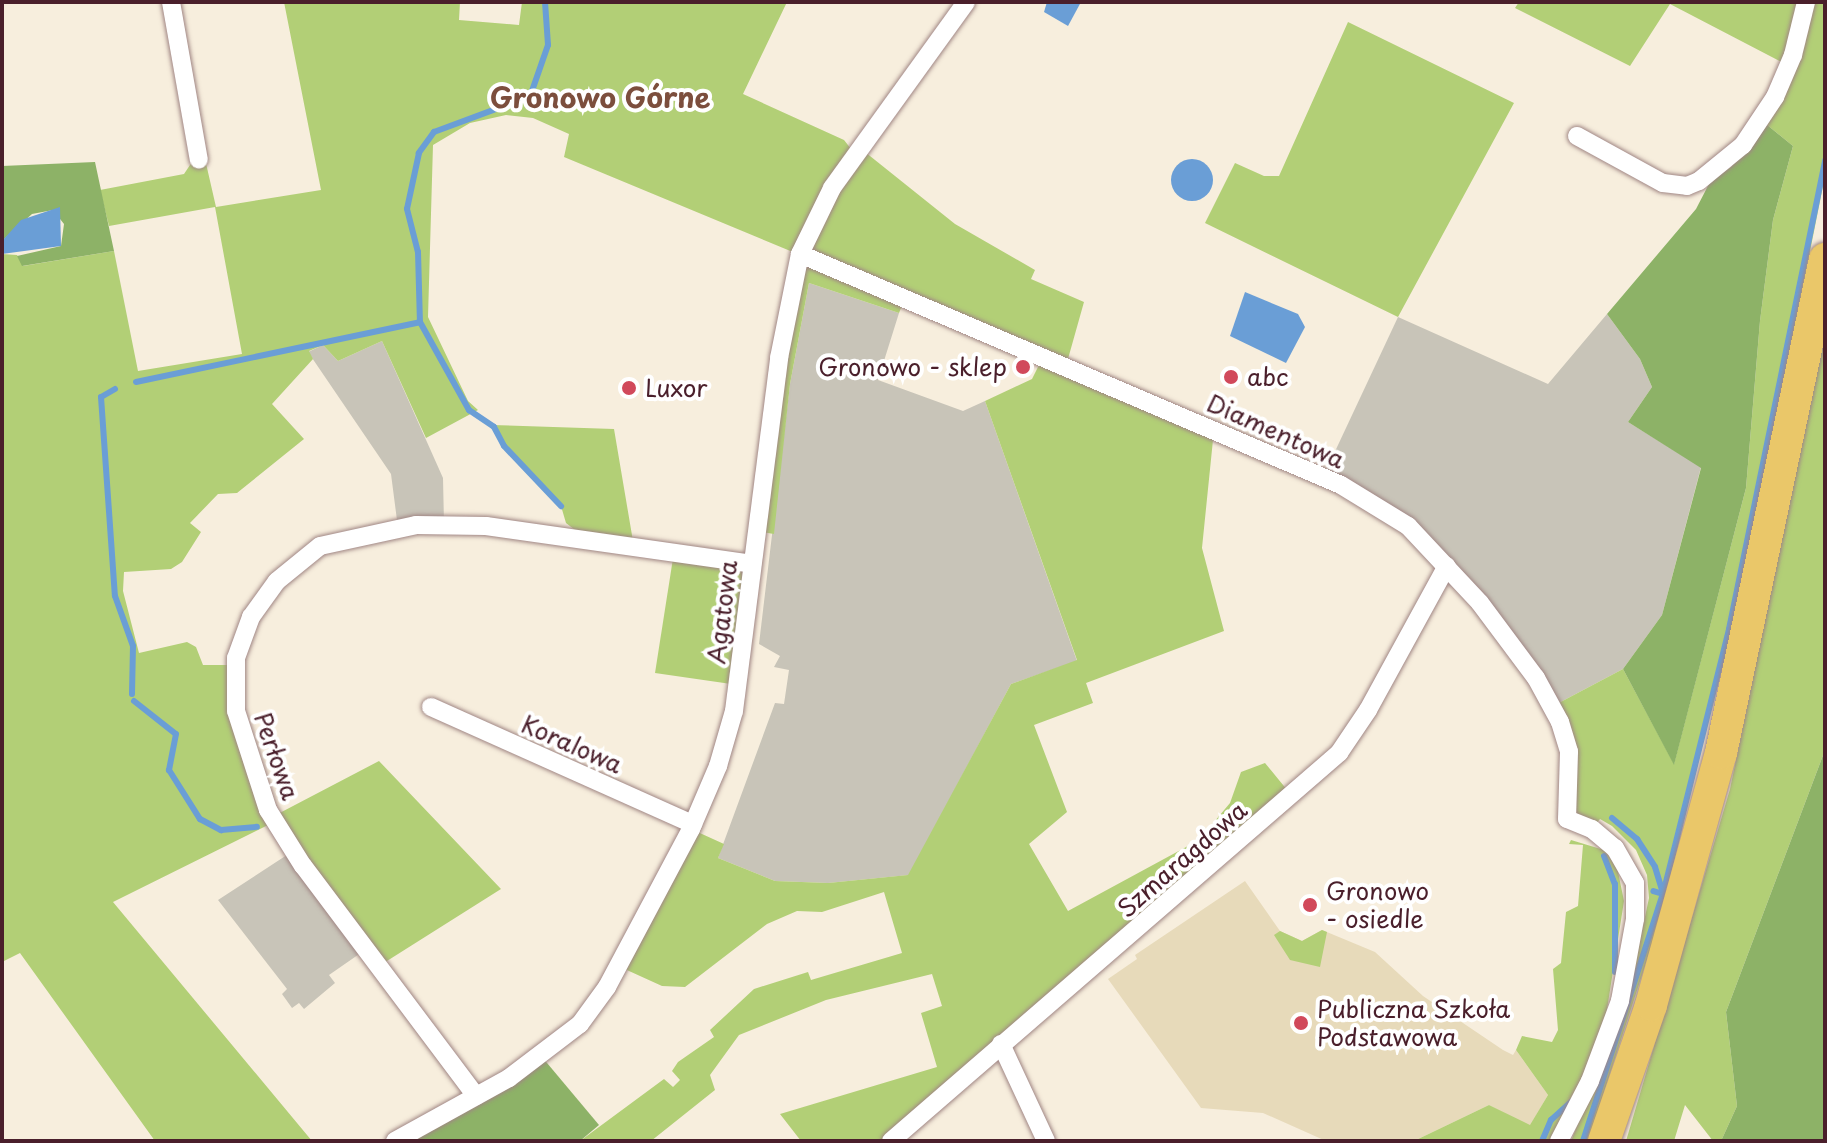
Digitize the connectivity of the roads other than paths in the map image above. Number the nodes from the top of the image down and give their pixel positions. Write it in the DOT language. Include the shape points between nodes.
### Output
graph roads {
  1 [pos="171,2"];
  2 [pos="966,2"];
  3 [pos="1806,2"];
  4 [pos="1577,136"];
  5 [pos="199,160"];
  6 [pos="800,254"];
  7 [pos="1825,259"];
  8 [pos="752,564"];
  9 [pos="1447,566"];
  10 [pos="431,707"];
  11 [pos="693,824"];
  12 [pos="1001,1044"];
  13 [pos="476,1096"];
  14 [pos="395,1141"];
  15 [pos="891,1141"];
  16 [pos="1046,1141"];
  17 [pos="1559,1141"];
  18 [pos="1604,1141"];
  1 -- 5 [label="street"];
  2 -- 6 [label="street, Agatowa" via="832,188"];
  3 -- 4 [label="street" via="1793,55 1775,97 1743,145 1699,181 1687,186 1663,183"];
  6 -- 8 [label="street, Agatowa" via="779,358"];
  6 -- 9 [label="street, Diamentowa" via="1341,485 1402,521"];
  7 -- 18 [label="highway" via="1721,753 1651,1005"];
  8 -- 11 [label="street, Agatowa" via="732,720"];
  8 -- 13 [label="street, Perłowa" via="486,526 416,525 320,546 277,581 251,617 236,658 236,711 268,810 303,866"];
  9 -- 12 [label="street, Szmaragdowa" via="1339,753"];
  9 -- 17 [label="street, Diamentowa" via="1528,665 1553,706 1569,752 1567,819 1592,829 1615,848 1633,876 1637,900 1620,1001 1590,1081"];
  10 -- 11 [label="street, Koralowa"];
  11 -- 13 [label="street, Agatowa" via="590,1012 542,1057"];
  12 -- 15 [label="street, Szmaragdowa"];
  12 -- 16 [label="street"];
  13 -- 14 [label="street, Agatowa"];
}
